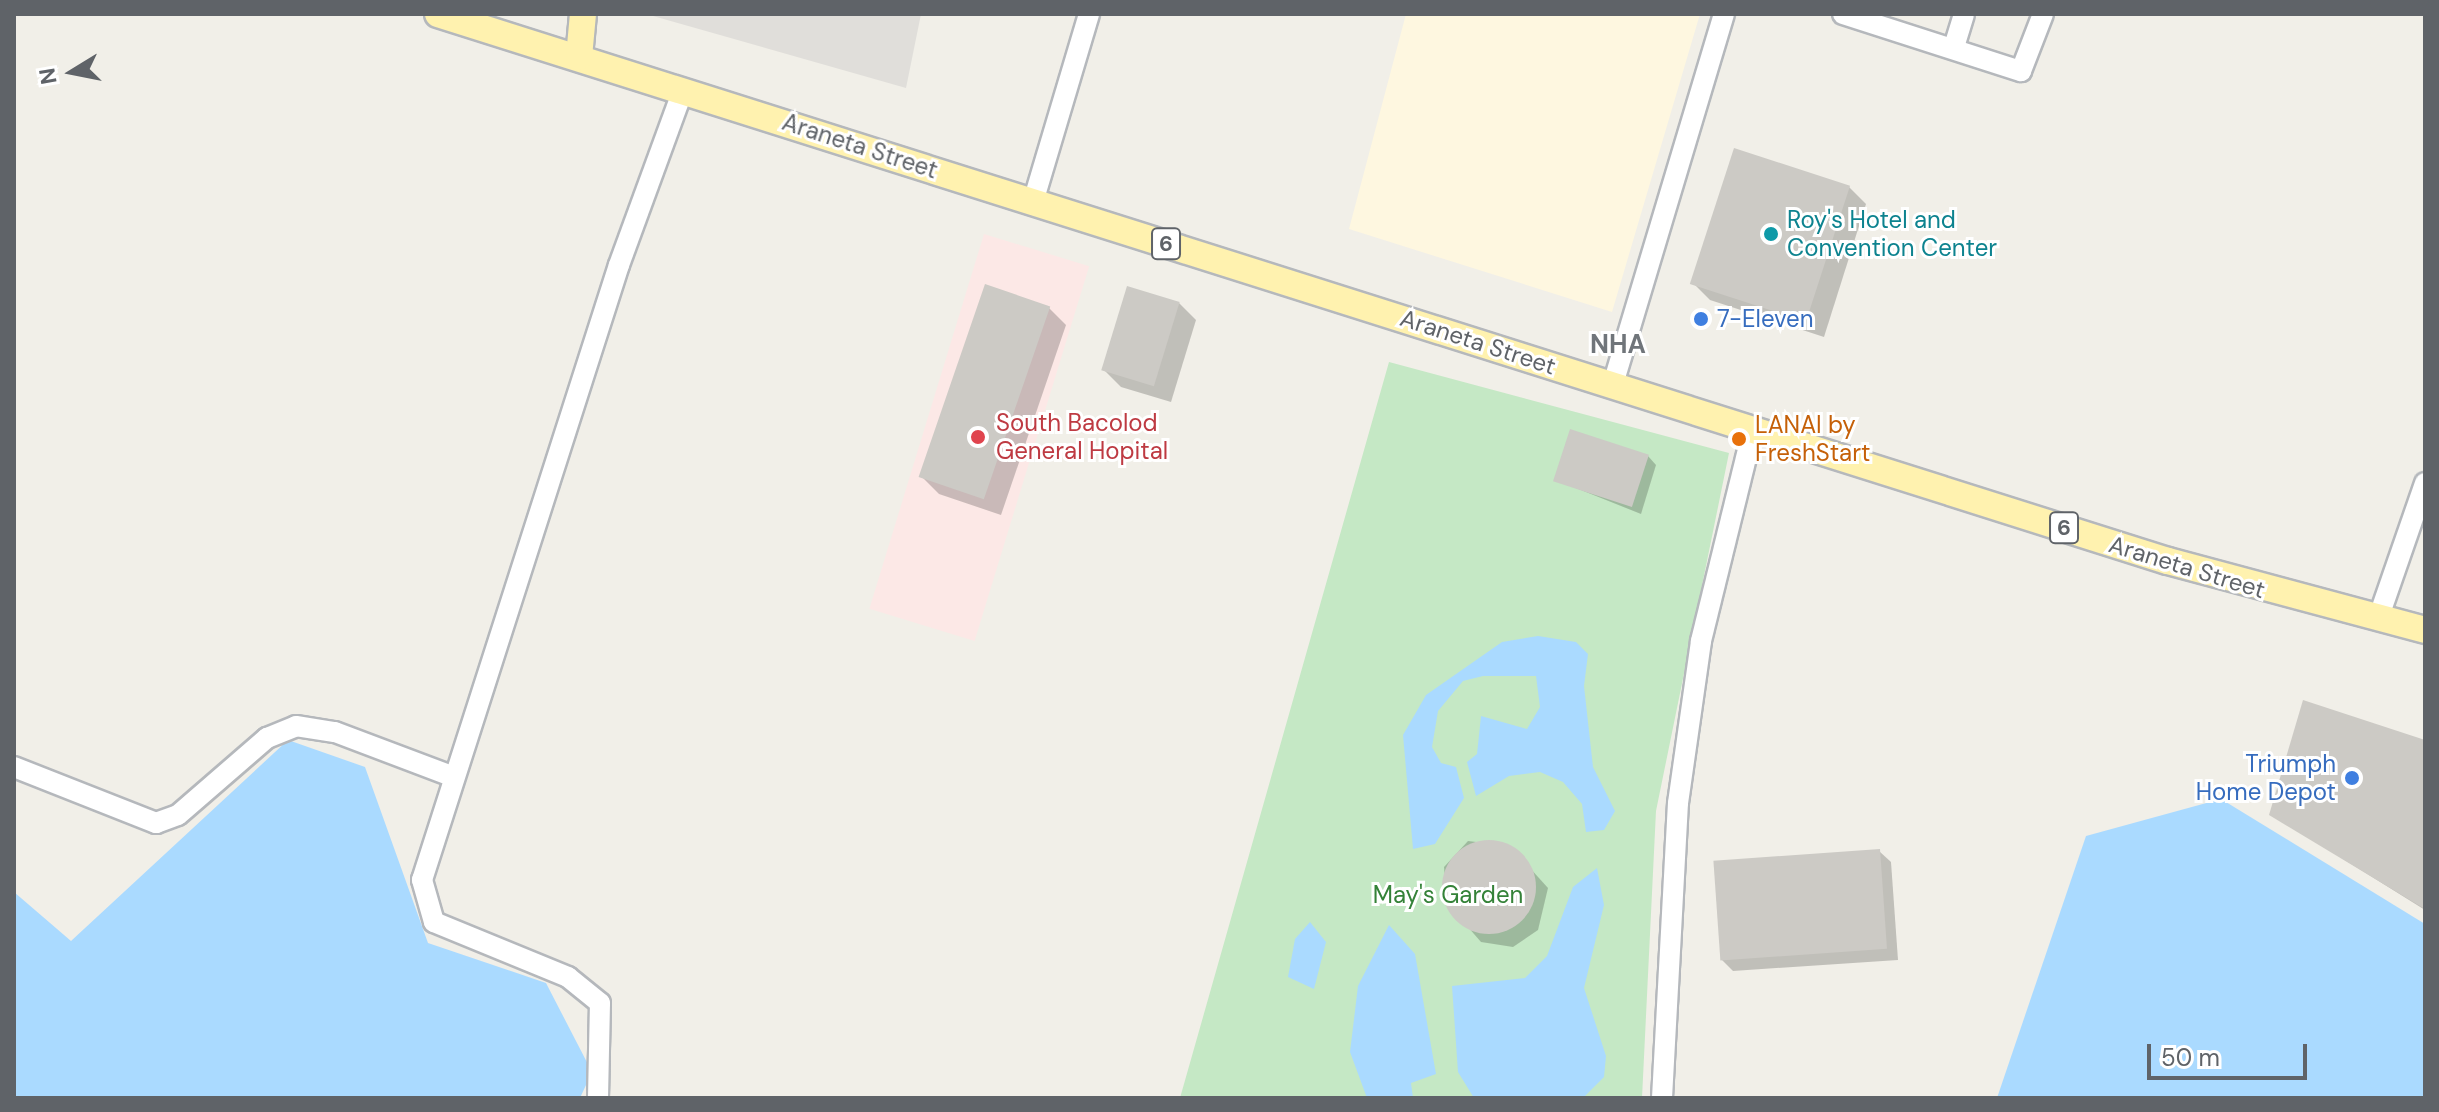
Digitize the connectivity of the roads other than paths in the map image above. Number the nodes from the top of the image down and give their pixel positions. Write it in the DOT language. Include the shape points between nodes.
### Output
graph roads {
  1 [pos="438,14"];
  2 [pos="583,14"];
  3 [pos="1089,14"];
  4 [pos="1724,14"];
  5 [pos="1964,14"];
  6 [pos="2043,14"];
  7 [pos="1853,16"];
  8 [pos="1954,47"];
  9 [pos="579,57"];
  10 [pos="683,90"];
  11 [pos="1033,202"];
  12 [pos="1613,384"];
  13 [pos="1753,429"];
  14 [pos="2425,483"];
  15 [pos="2378,619"];
  16 [pos="2425,630"];
  17 [pos="14,767"];
  18 [pos="454,777"];
  19 [pos="598,1098"];
  20 [pos="1662,1098"];
  1 -- 9 [label="main road, 6"];
  2 -- 9 [label="main road"];
  3 -- 11 [label="street"];
  4 -- 12 [label="street"];
  5 -- 8 [label="street"];
  6 -- 8 [label="street" via="2023,71"];
  7 -- 8 [label="street"];
  9 -- 10 [label="main road, Araneta Street / 6"];
  10 -- 11 [label="main road, Araneta Street / 6"];
  10 -- 18 [label="street"];
  11 -- 12 [label="main road, Araneta Street / 6"];
  12 -- 13 [label="main road, Araneta Street / 6"];
  13 -- 15 [label="main road, Araneta Street / 6" via="2284,597"];
  13 -- 20 [label="street" via="1701,641 1678,803"];
  14 -- 15 [label="street"];
  15 -- 16 [label="main road, Araneta Street / 6"];
  17 -- 18 [label="street" via="156,823 178,815 267,738 296,726 335,732"];
  18 -- 19 [label="street" via="422,880 427,912 469,941 590,991 604,1023"];
}
